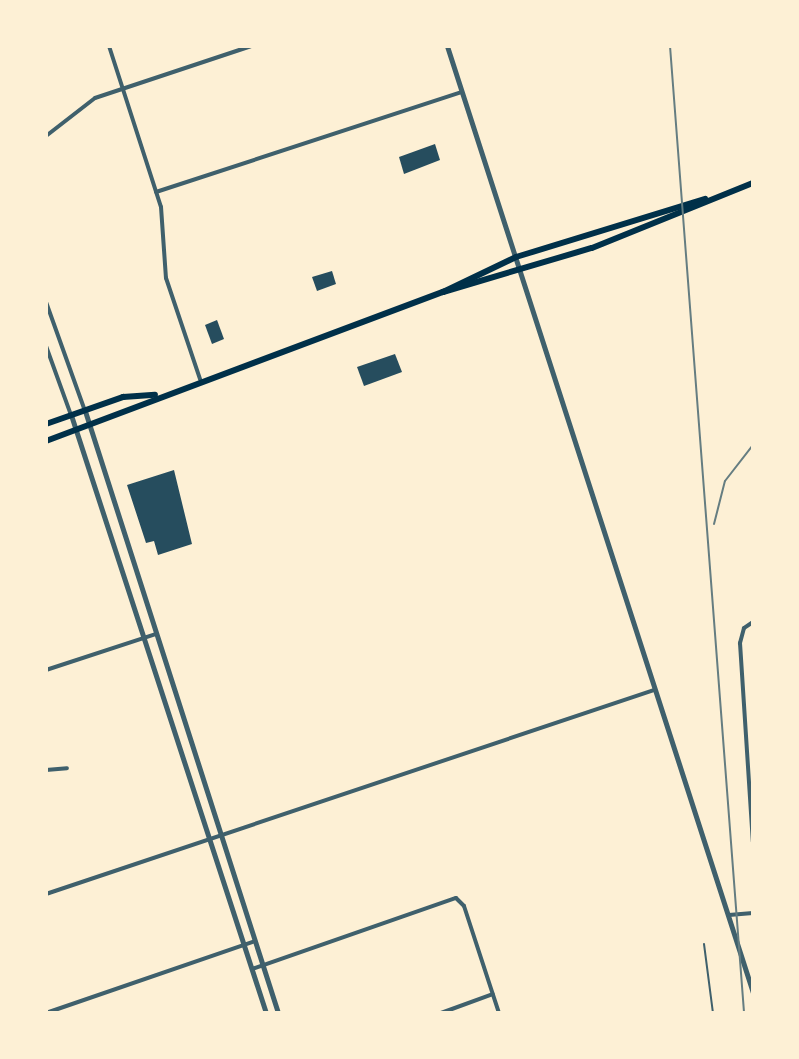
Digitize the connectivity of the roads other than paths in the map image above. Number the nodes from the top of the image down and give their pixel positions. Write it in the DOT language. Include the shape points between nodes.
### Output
graph roads {
  1 [pos="109,46"];
  2 [pos="251,46"];
  3 [pos="447,46"];
  4 [pos="122,87"];
  5 [pos="462,92"];
  6 [pos="46,136"];
  7 [pos="753,183"];
  8 [pos="156,192"];
  9 [pos="716,197"];
  10 [pos="516,257"];
  11 [pos="521,273"];
  12 [pos="443,292"];
  13 [pos="46,302"];
  14 [pos="46,346"];
  15 [pos="200,379"];
  16 [pos="159,395"];
  17 [pos="85,411"];
  18 [pos="71,415"];
  19 [pos="46,424"];
  20 [pos="89,427"];
  21 [pos="76,431"];
  22 [pos="46,441"];
  23 [pos="103,474"];
  24 [pos="92,478"];
  25 [pos="122,531"];
  26 [pos="110,535"];
  27 [pos="753,622"];
  28 [pos="156,634"];
  29 [pos="144,638"];
  30 [pos="46,670"];
  31 [pos="655,689"];
  32 [pos="189,735"];
  33 [pos="176,739"];
  34 [pos="67,768"];
  35 [pos="46,770"];
  36 [pos="221,835"];
  37 [pos="210,839"];
  38 [pos="753,842"];
  39 [pos="46,894"];
  40 [pos="753,913"];
  41 [pos="728,915"];
  42 [pos="255,941"];
  43 [pos="704,944"];
  44 [pos="244,945"];
  45 [pos="753,964"];
  46 [pos="263,966"];
  47 [pos="252,969"];
  48 [pos="746,971"];
  49 [pos="753,993"];
  50 [pos="493,994"];
  51 [pos="46,1013"];
  52 [pos="266,1013"];
  53 [pos="278,1013"];
  54 [pos="441,1013"];
  55 [pos="499,1013"];
  56 [pos="713,1013"];
  1 -- 4 [label="street"];
  2 -- 4 [label="street"];
  3 -- 5 [label="street"];
  4 -- 6 [label="street" via="78,109"];
  4 -- 8 [label="street"];
  5 -- 8 [label="street"];
  5 -- 10 [label="street"];
  7 -- 9 [label="main road"];
  8 -- 15 [label="street" via="164,225 166,278"];
  9 -- 10 [label="main road"];
  9 -- 11 [label="main road"];
  10 -- 11 [label="street"];
  10 -- 12 [label="main road"];
  11 -- 12 [label="main road"];
  11 -- 31 [label="street"];
  12 -- 15 [label="main road"];
  13 -- 17 [label="street"];
  14 -- 18 [label="street"];
  15 -- 16 [label="main road"];
  16 -- 17 [label="main road" via="123,397"];
  16 -- 20 [label="main road"];
  17 -- 18 [label="main road"];
  17 -- 20 [label="street"];
  18 -- 19 [label="main road"];
  18 -- 21 [label="street"];
  20 -- 21 [label="main road"];
  20 -- 23 [label="street"];
  21 -- 22 [label="main road"];
  21 -- 24 [label="street"];
  23 -- 24 [label="street"];
  23 -- 25 [label="street"];
  24 -- 26 [label="street"];
  25 -- 26 [label="street"];
  25 -- 28 [label="street"];
  26 -- 29 [label="street"];
  27 -- 38 [label="street" via="740,640"];
  28 -- 29 [label="street"];
  28 -- 32 [label="street"];
  29 -- 30 [label="street"];
  29 -- 33 [label="street"];
  31 -- 36 [label="street"];
  31 -- 41 [label="street"];
  32 -- 33 [label="street"];
  32 -- 36 [label="street"];
  33 -- 37 [label="street"];
  34 -- 35 [label="street"];
  36 -- 37 [label="street"];
  36 -- 42 [label="street"];
  37 -- 39 [label="street"];
  37 -- 44 [label="street"];
  40 -- 41 [label="street"];
  41 -- 48 [label="street"];
  42 -- 44 [label="street"];
  42 -- 46 [label="street"];
  43 -- 56 [label="lane"];
  44 -- 47 [label="street"];
  44 -- 51 [label="street"];
  45 -- 48 [label="street"];
  46 -- 47 [label="street"];
  46 -- 50 [label="street" via="456,898 464,906"];
  46 -- 53 [label="street"];
  47 -- 52 [label="street"];
  48 -- 49 [label="street"];
  50 -- 54 [label="street"];
  50 -- 55 [label="street"];
}
